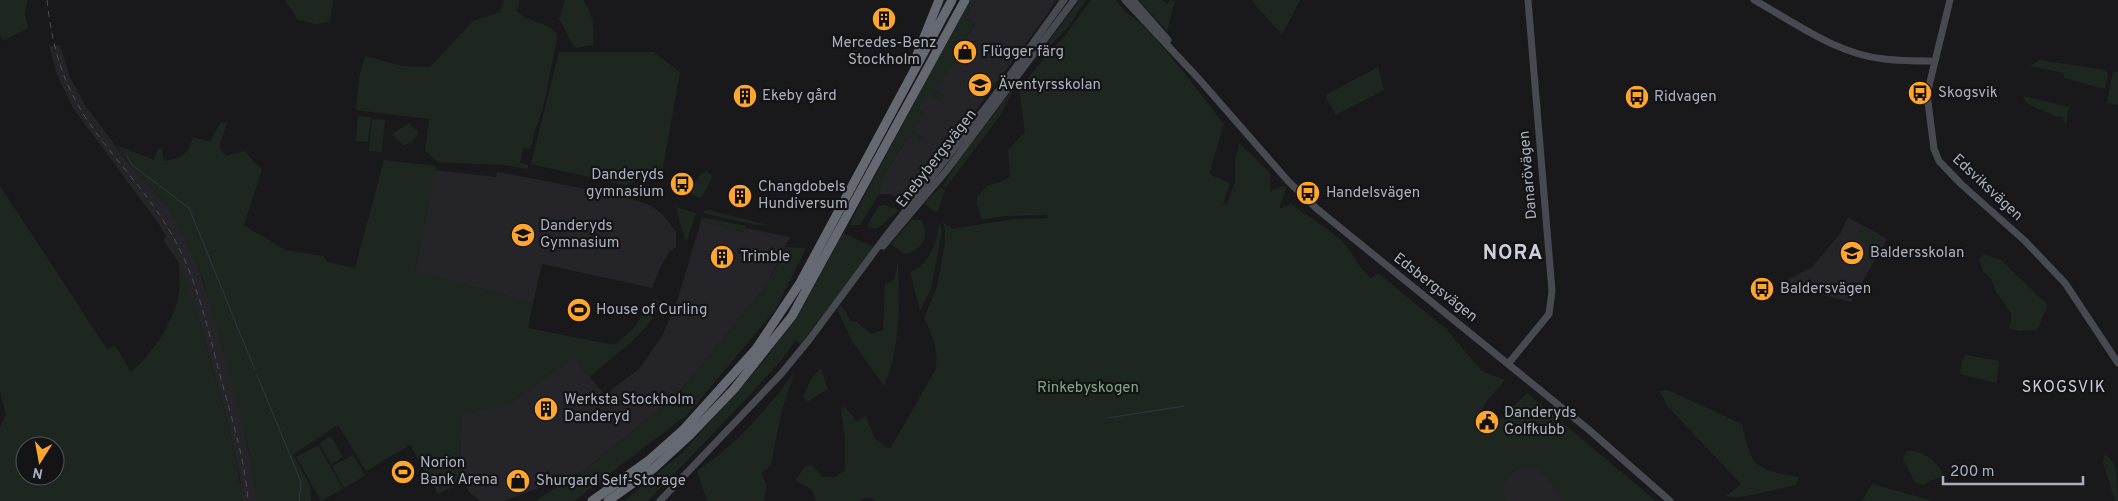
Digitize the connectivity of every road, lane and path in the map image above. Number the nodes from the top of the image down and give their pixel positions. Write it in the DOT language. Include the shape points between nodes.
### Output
graph roads {
  1 [pos="939,0"];
  2 [pos="952,0"];
  3 [pos="965,0"];
  4 [pos="1064,0"];
  5 [pos="1074,0"];
  6 [pos="1125,0"];
  7 [pos="1134,0"];
  8 [pos="1528,0"];
  9 [pos="1754,0"];
  10 [pos="1950,0"];
  11 [pos="1058,7"];
  12 [pos="1065,12"];
  13 [pos="1935,61"];
  14 [pos="1199,79"];
  15 [pos="1003,91"];
  16 [pos="830,228"];
  17 [pos="2118,363"];
  18 [pos="1508,364"];
  19 [pos="592,501"];
  20 [pos="608,501"];
  21 [pos="660,501"];
  22 [pos="1670,501"];
  1 -- 16 [label="highway" via="909,73"];
  2 -- 16 [label="highway"];
  3 -- 20 [label="highway" via="792,316 734,389 690,435 654,468"];
  4 -- 11 [label="main road, Enebybergsvägen"];
  5 -- 12 [label="main road, Enebybergsvägen"];
  6 -- 14 [label="main road, Edsbergsvägen"];
  7 -- 14 [label="main road, Edsbergsvägen"];
  8 -- 18 [label="main road, Danarövägen" via="1552,291 1549,314"];
  9 -- 13 [label="main road" via="1826,41 1851,51 1884,59"];
  10 -- 13 [label="main road, Edsviksvägen"];
  11 -- 12 [label="main road"];
  11 -- 15 [label="main road, Enebybergsvägen"];
  12 -- 15 [label="main road, Enebybergsvägen"];
  13 -- 17 [label="main road, Edsviksvägen" via="1927,94 1934,149 1939,161 2065,283"];
  14 -- 18 [label="main road, Edsbergsvägen" via="1282,175 1316,208"];
  15 -- 21 [label="main road, Enebybergsvägen" via="781,374"];
  16 -- 19 [label="highway" via="783,311 727,384 648,461"];
  18 -- 22 [label="main road, Edsbergsvägen"];
}
